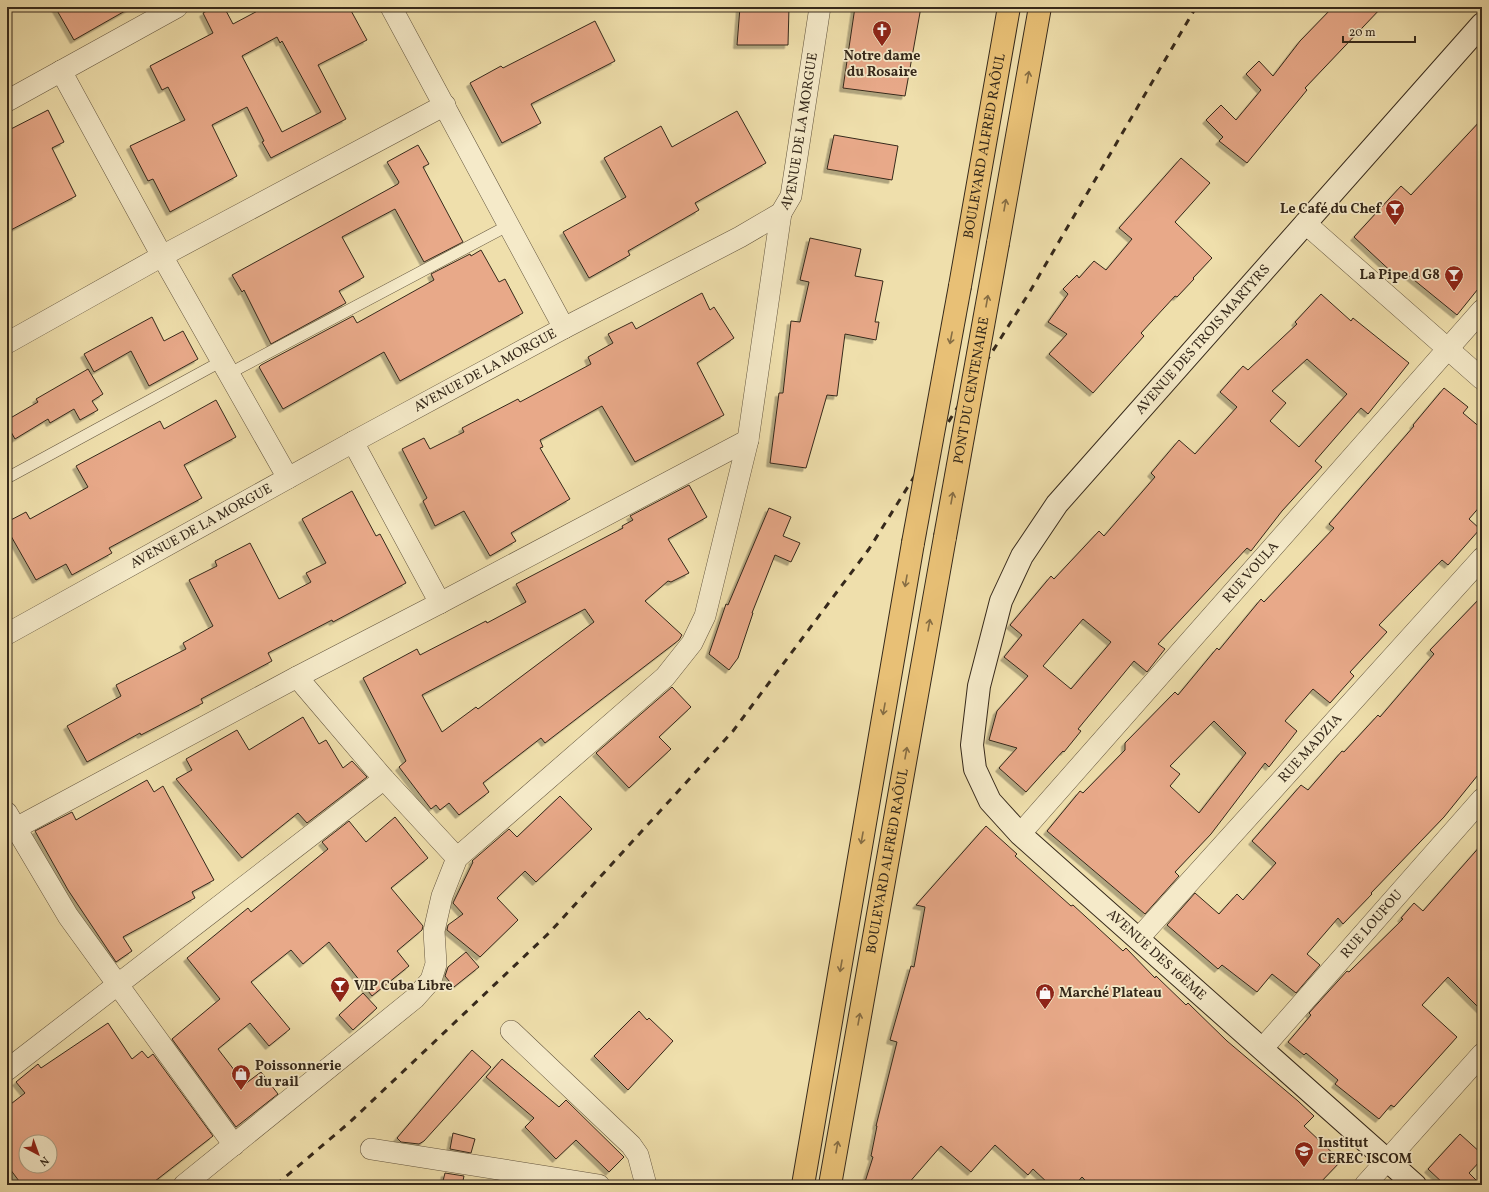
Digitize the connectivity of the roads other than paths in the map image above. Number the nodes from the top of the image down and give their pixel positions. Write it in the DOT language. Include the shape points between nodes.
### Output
graph roads {
  1 [pos="177,7"];
  2 [pos="391,7"];
  3 [pos="820,7"];
  4 [pos="1009,7"];
  5 [pos="1040,7"];
  6 [pos="1482,24"];
  7 [pos="61,71"];
  8 [pos="7,101"];
  9 [pos="445,105"];
  10 [pos="781,213"];
  11 [pos="1305,223"];
  12 [pos="509,225"];
  13 [pos="162,256"];
  14 [pos="960,286"];
  15 [pos="1482,310"];
  16 [pos="564,328"];
  17 [pos="7,343"];
  18 [pos="1448,349"];
  19 [pos="226,367"];
  20 [pos="1482,380"];
  21 [pos="748,440"];
  22 [pos="353,442"];
  23 [pos="7,478"];
  24 [pos="288,478"];
  25 [pos="944,537"];
  26 [pos="913,543"];
  27 [pos="1482,558"];
  28 [pos="440,603"];
  29 [pos="7,634"];
  30 [pos="297,677"];
  31 [pos="979,686"];
  32 [pos="384,779"];
  33 [pos="1482,799"];
  34 [pos="12,820"];
  35 [pos="1020,834"];
  36 [pos="457,858"];
  37 [pos="1138,939"];
  38 [pos="117,985"];
  39 [pos="511,1031"];
  40 [pos="1262,1049"];
  41 [pos="1482,1054"];
  42 [pos="7,1070"];
  43 [pos="234,1145"];
  44 [pos="371,1149"];
  45 [pos="1387,1160"];
  46 [pos="516,1179"];
  47 [pos="184,1185"];
  48 [pos="599,1185"];
  49 [pos="646,1185"];
  50 [pos="803,1185"];
  51 [pos="830,1185"];
  52 [pos="1365,1185"];
  53 [pos="1415,1185"];
  1 -- 7 [label="street"];
  2 -- 9 [label="street"];
  3 -- 10 [label="street, AVENUE DE LA MORGUE" via="791,196"];
  4 -- 14 [label="main road, BOULEVARD ALFRED RAÔUL"];
  25 -- 5 [label="main road, PONT DU CENTENAIRE, one-way, bridge"];
  6 -- 11 [label="main road, AVENUE DES TROIS MARTYRS"];
  7 -- 8 [label="street"];
  7 -- 13 [label="street"];
  9 -- 12 [label="street"];
  9 -- 13 [label="street"];
  10 -- 16 [label="street, AVENUE DE LA MORGUE" via="740,237"];
  10 -- 21 [label="street"];
  11 -- 18 [label="street"];
  11 -- 31 [label="main road, AVENUE DES TROIS MARTYRS" via="1057,504 1022,556 1001,601"];
  12 -- 16 [label="street"];
  12 -- 19 [label="lane"];
  13 -- 17 [label="street"];
  13 -- 19 [label="street"];
  14 -- 26 [label="main road, PONT DU CENTENAIRE, one-way, bridge"];
  15 -- 18 [label="street, RUE VOULA"];
  16 -- 22 [label="street, AVENUE DE LA MORGUE"];
  18 -- 20 [label="street"];
  18 -- 35 [label="street, RUE VOULA"];
  19 -- 23 [label="lane"];
  19 -- 24 [label="street"];
  21 -- 28 [label="street"];
  21 -- 36 [label="street" via="705,616 692,643 665,677"];
  22 -- 24 [label="street, AVENUE DE LA MORGUE"];
  22 -- 28 [label="street"];
  24 -- 29 [label="street, AVENUE DE LA MORGUE"];
  51 -- 25 [label="main road, BOULEVARD ALFRED RAÔUL, one-way"];
  26 -- 50 [label="main road, BOULEVARD ALFRED RAÔUL, one-way"];
  27 -- 37 [label="street, RUE MADZIA"];
  28 -- 30 [label="street"];
  30 -- 32 [label="street"];
  30 -- 34 [label="street"];
  31 -- 35 [label="main road, AVENUE DES 16ÈME" via="972,745 975,769 990,801"];
  32 -- 36 [label="street"];
  32 -- 38 [label="street"];
  33 -- 40 [label="street, RUE LOUFOU"];
  34 -- 38 [label="street" via="68,916"];
  35 -- 37 [label="main road, AVENUE DES 16ÈME"];
  36 -- 43 [label="street" via="442,896 434,931 436,964 431,980 415,998"];
  37 -- 40 [label="main road, AVENUE DES 16ÈME"];
  38 -- 42 [label="street"];
  38 -- 43 [label="street"];
  39 -- 49 [label="street" via="631,1145 638,1155"];
  40 -- 45 [label="main road, AVENUE DES 16ÈME"];
  41 -- 45 [label="street"];
  43 -- 47 [label="street"];
  44 -- 46 [label="street"];
  45 -- 52 [label="street"];
  45 -- 53 [label="main road, AVENUE DES 16ÈME"];
  46 -- 48 [label="street"];
}
